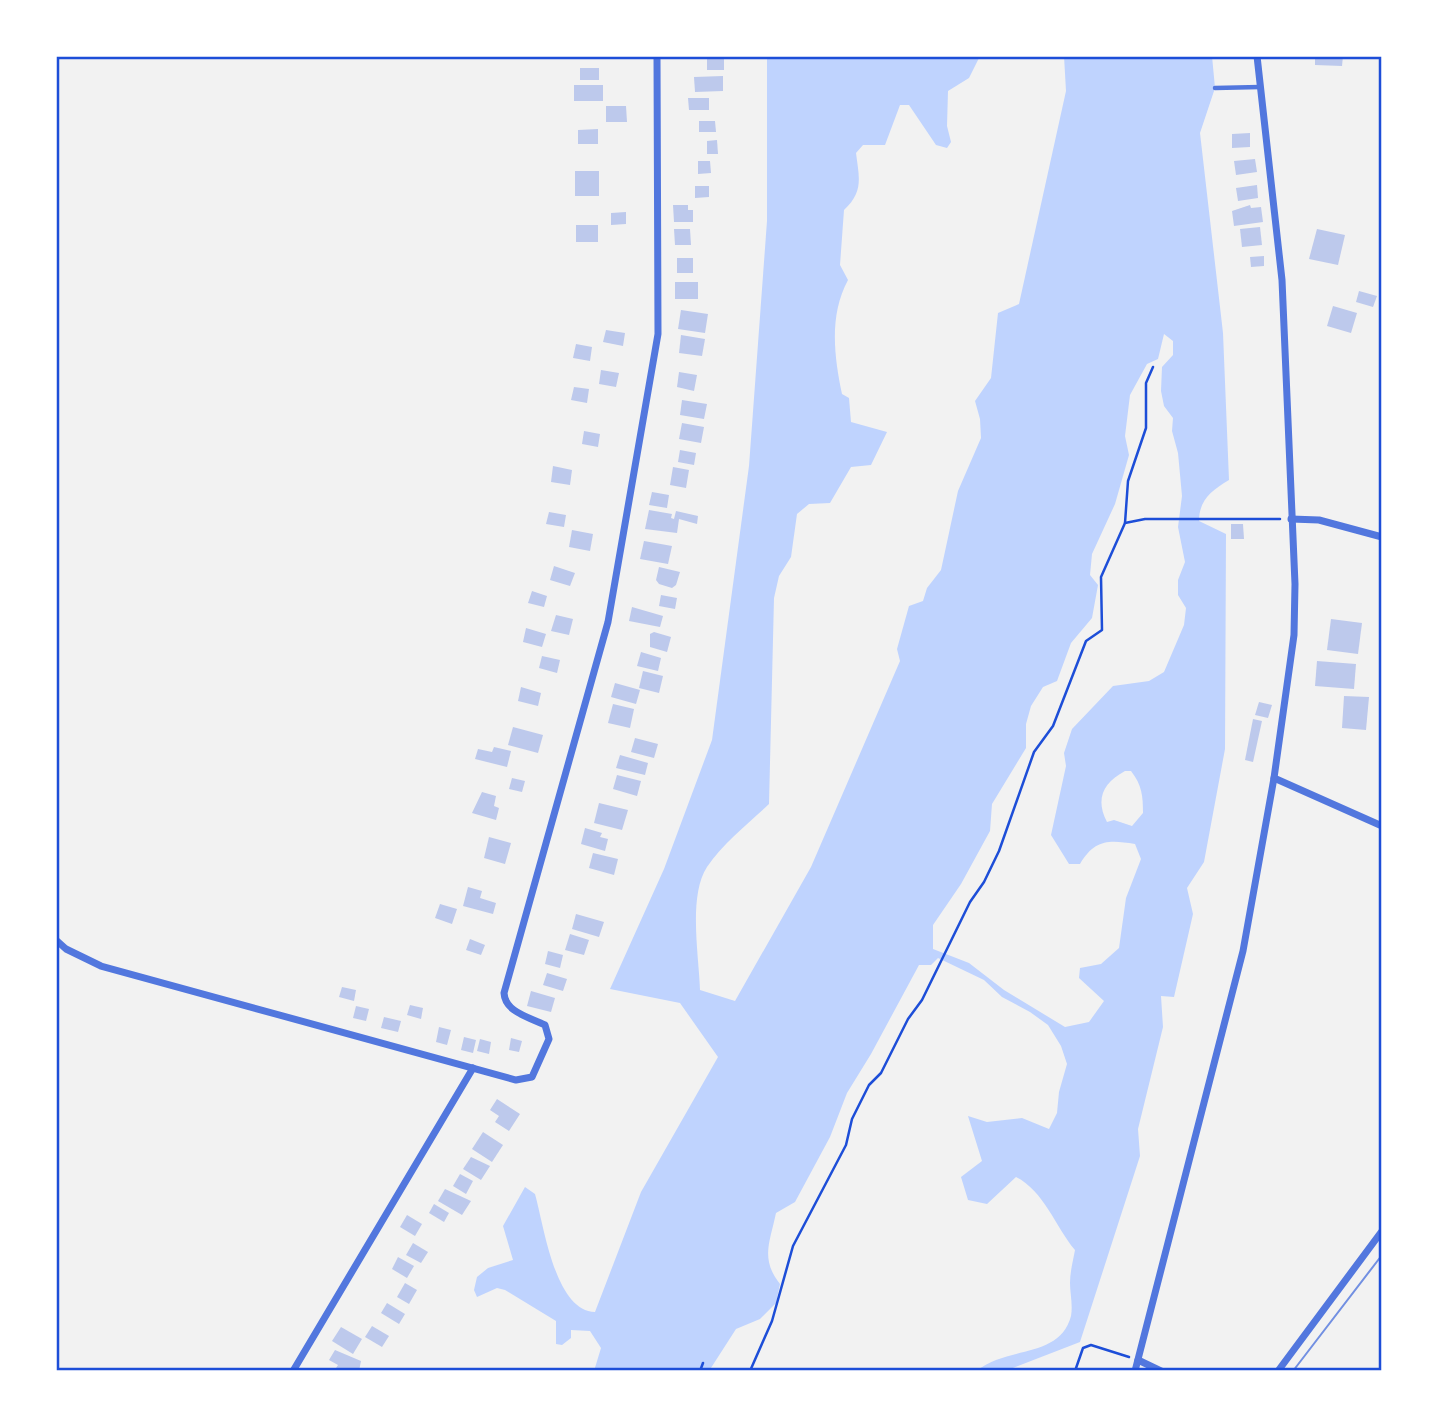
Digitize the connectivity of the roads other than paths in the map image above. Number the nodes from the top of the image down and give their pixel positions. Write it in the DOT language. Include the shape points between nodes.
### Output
graph roads {
  1 [pos="657,56"];
  2 [pos="1257,56"];
  3 [pos="1260,87"];
  4 [pos="1215,88"];
  5 [pos="1291,519"];
  6 [pos="1382,537"];
  7 [pos="1274,778"];
  8 [pos="1382,826"];
  9 [pos="56,940"];
  10 [pos="473,1068"];
  11 [pos="1382,1231"];
  12 [pos="1138,1360"];
  13 [pos="293,1371"];
  14 [pos="1135,1371"];
  15 [pos="1161,1371"];
  16 [pos="1278,1371"];
  1 -- 10 [label="street" via="658,334 608,622 504,993 515,1012 545,1026 549,1039 532,1077 516,1080"];
  2 -- 3 [label="street"];
  3 -- 4 [label="lane"];
  3 -- 5 [label="street" via="1282,280"];
  5 -- 6 [label="street" via="1319,520"];
  5 -- 7 [label="street" via="1294,635"];
  7 -- 8 [label="street"];
  7 -- 12 [label="street" via="1242,951"];
  9 -- 10 [label="street" via="101,966"];
  10 -- 13 [label="street"];
  11 -- 16 [label="street"];
  12 -- 14 [label="street"];
  12 -- 15 [label="street"];
}
